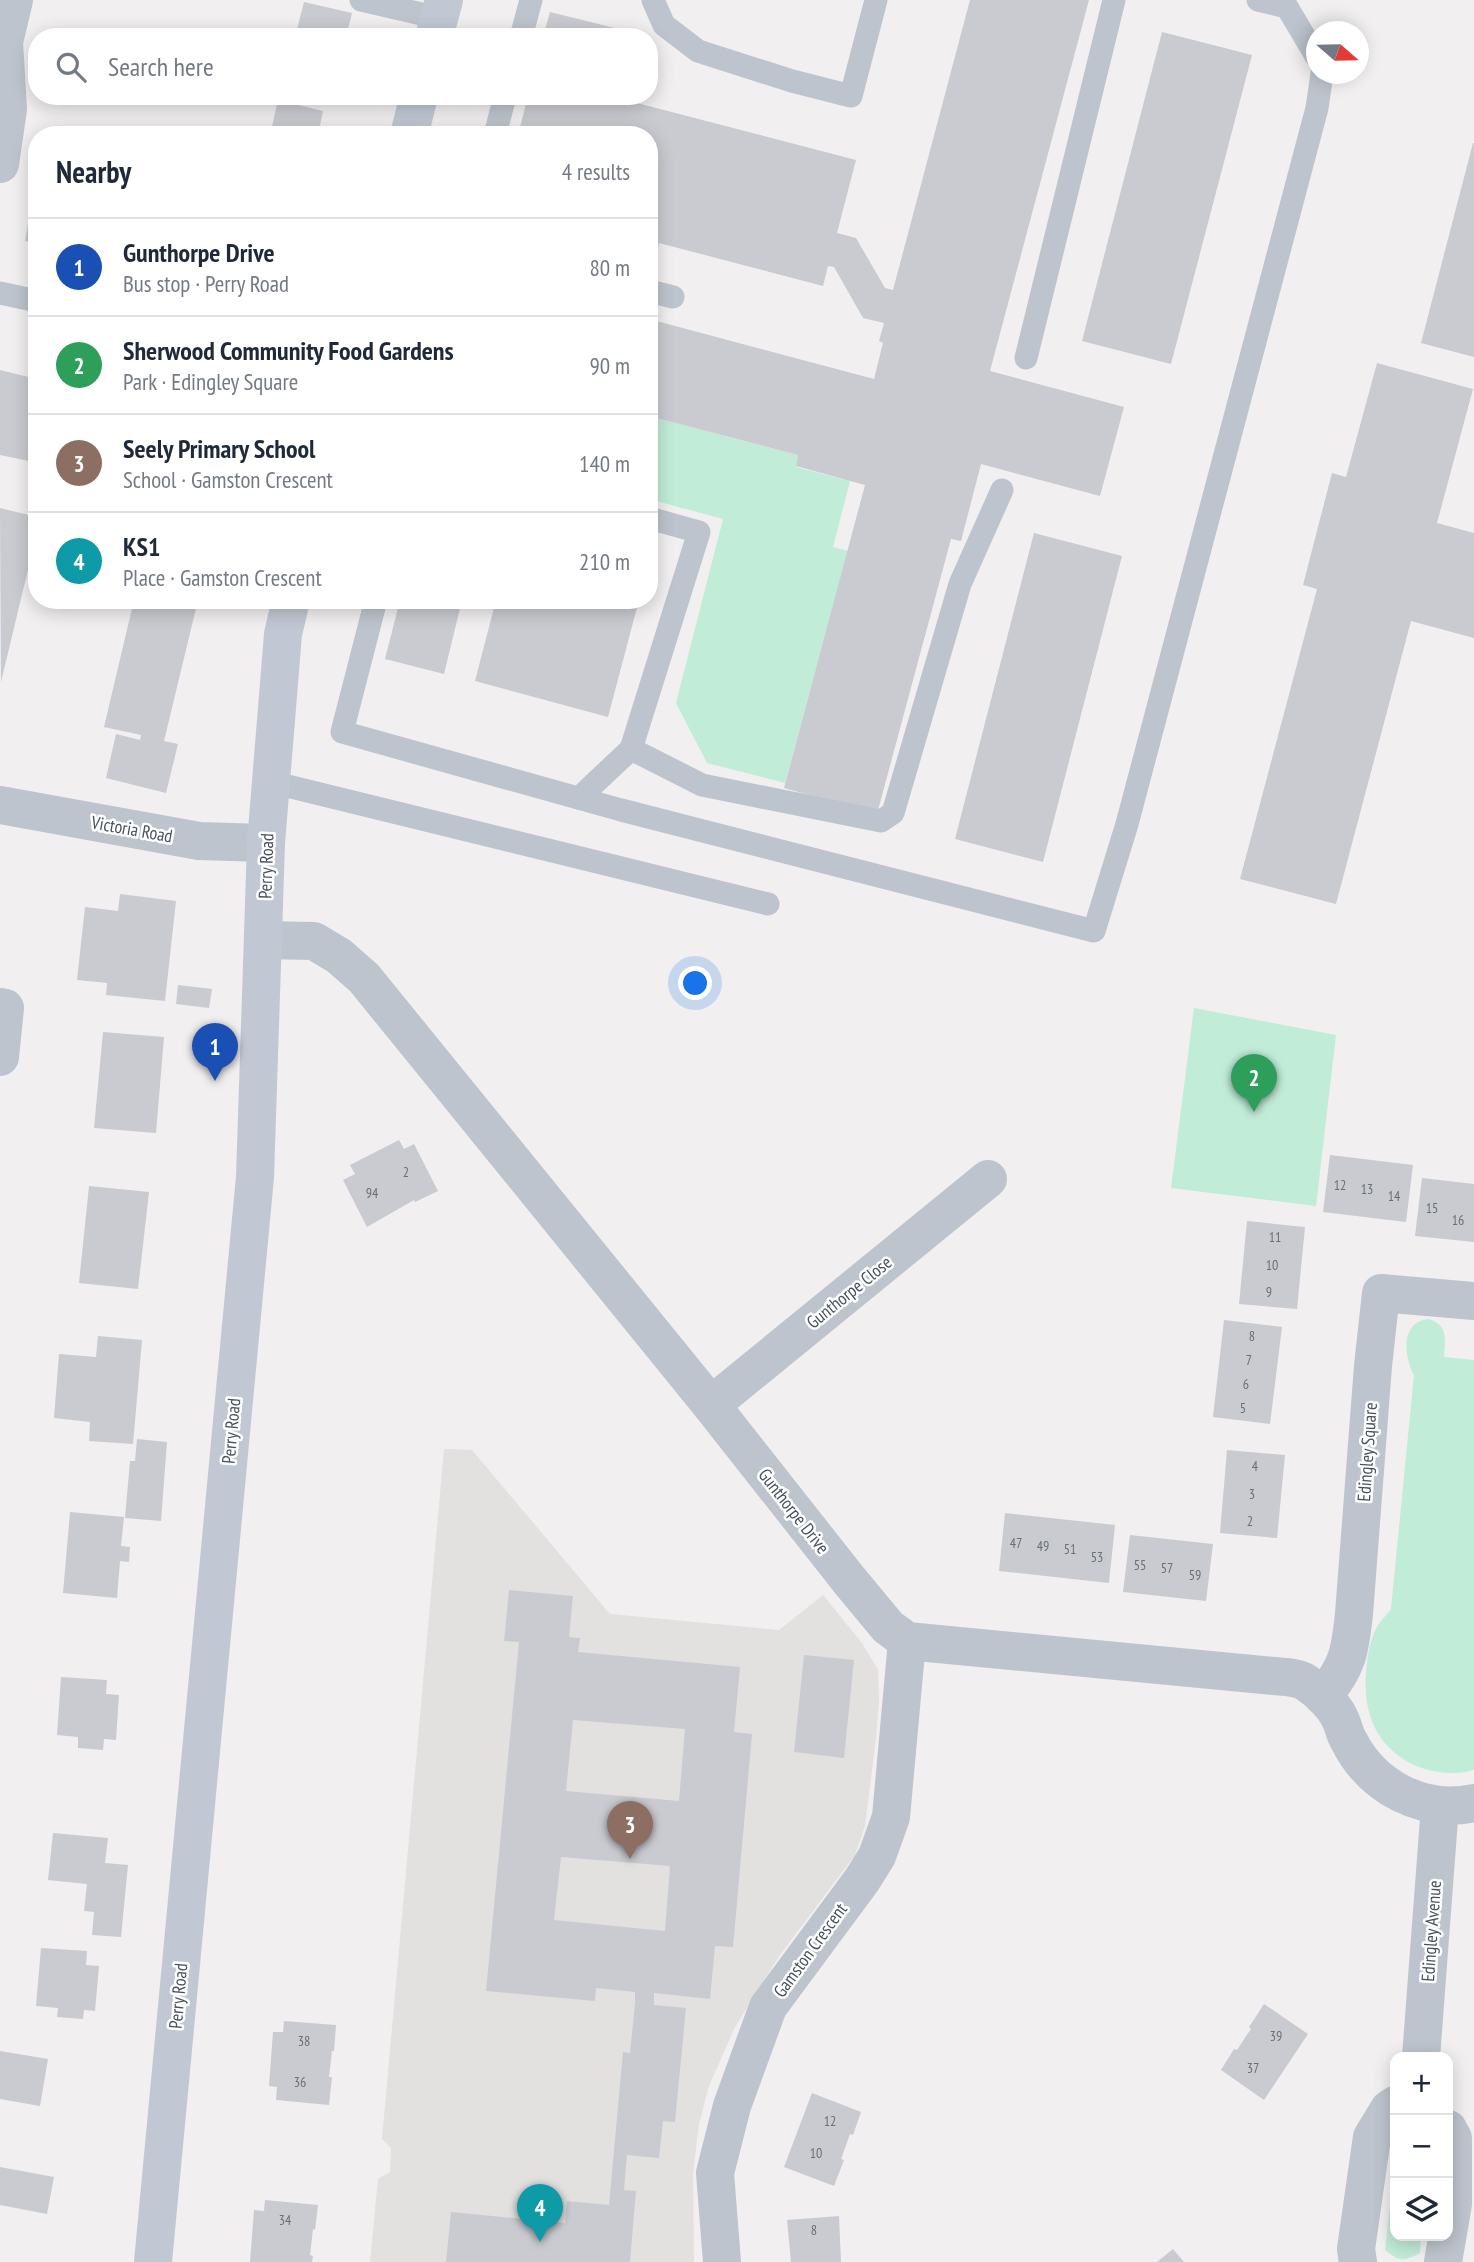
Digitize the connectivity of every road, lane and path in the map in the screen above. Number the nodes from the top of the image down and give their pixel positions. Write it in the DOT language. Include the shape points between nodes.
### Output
graph roads {
  1 [pos="14,0"];
  2 [pos="361,0"];
  3 [pos="531,0"];
  4 [pos="653,0"];
  5 [pos="876,0"];
  6 [pos="1114,0"];
  7 [pos="1258,0"];
  8 [pos="439,18"];
  9 [pos="523,28"];
  10 [pos="1306,38"];
  11 [pos="1321,84"];
  12 [pos="417,105"];
  13 [pos="503,105"];
  14 [pos="412,126"];
  15 [pos="497,126"];
  16 [pos="0,164"];
  17 [pos="0,293"];
  18 [pos="658,293"];
  19 [pos="673,297"];
  20 [pos="28,300"];
  21 [pos="1027,358"];
  22 [pos="1002,490"];
  23 [pos="658,521"];
  24 [pos="289,609"];
  25 [pos="374,609"];
  26 [pos="631,749"];
  27 [pos="271,782"];
  28 [pos="579,798"];
  29 [pos="0,805"];
  30 [pos="266,843"];
  31 [pos="768,904"];
  32 [pos="263,940"];
  33 [pos="3,1007"];
  34 [pos="0,1057"];
  35 [pos="988,1179"];
  36 [pos="1474,1301"];
  37 [pos="711,1405"];
  38 [pos="907,1641"];
  39 [pos="1323,1696"];
  40 [pos="1457,1804"];
  41 [pos="1422,2052"];
  42 [pos="1390,2108"];
  43 [pos="1452,2178"];
  44 [pos="153,2262"];
  45 [pos="722,2262"];
  46 [pos="1358,2262"];
  47 [pos="1443,2262"];
  1 -- 16 [label="street" via="4,42 8,109"];
  2 -- 8 [label="lane"];
  3 -- 9 [label="lane"];
  4 -- 5 [label="lane" via="664,25 698,51 852,96"];
  6 -- 21 [label="lane"];
  7 -- 10 [label="lane" via="1287,7"];
  11 -- 28 [label="lane" via="1128,824 1094,932"];
  12 -- 14 [label="street"];
  13 -- 15 [label="lane"];
  17 -- 20 [label="lane"];
  18 -- 19 [label="lane"];
  22 -- 26 [label="lane" via="960,583 893,813 881,821 702,785"];
  23 -- 26 [label="lane" via="699,532"];
  24 -- 27 [label="street, Perry Road"];
  25 -- 28 [label="lane" via="342,732"];
  26 -- 28 [label="lane"];
  27 -- 30 [label="street, Perry Road"];
  27 -- 31 [label="lane"];
  29 -- 30 [label="street, Victoria Road" via="199,841"];
  30 -- 32 [label="street, Perry Road"];
  32 -- 37 [label="street, Gunthorpe Drive" via="314,941 364,978"];
  32 -- 44 [label="street, Perry Road" via="255,1177"];
  33 -- 34 [label="street"];
  35 -- 37 [label="street, Gunthorpe Close"];
  36 -- 39 [label="street, Edingley Square" via="1381,1293 1349,1652 1340,1676"];
  37 -- 38 [label="street, Gunthorpe Drive" via="888,1627"];
  38 -- 39 [label="street" via="1273,1676 1303,1681"];
  38 -- 45 [label="street, Gamston Crescent" via="891,1817 877,1856 768,2007 732,2106 715,2173"];
  39 -- 40 [label="street" via="1340,1718 1360,1760 1376,1777 1417,1801"];
  40 -- 41 [label="street, Edingley Avenue"];
  42 -- 46 [label="street" via="1372,2137"];
  43 -- 47 [label="street"];
}
